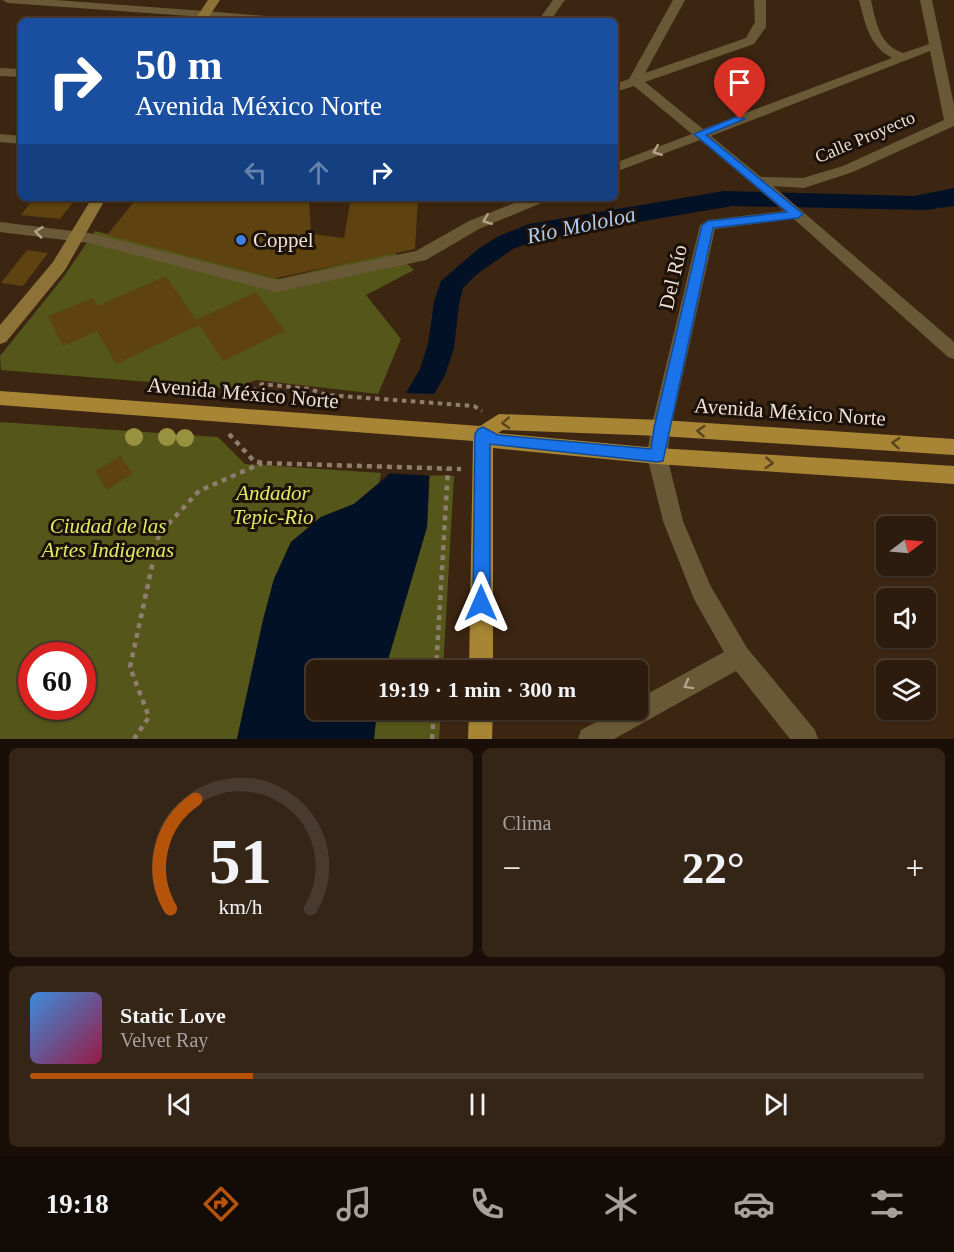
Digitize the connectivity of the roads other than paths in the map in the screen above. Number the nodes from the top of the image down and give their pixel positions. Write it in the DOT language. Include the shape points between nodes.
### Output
graph roads {
  1 [pos="8,0"];
  2 [pos="214,0"];
  3 [pos="559,0"];
  4 [pos="679,0"];
  5 [pos="760,0"];
  6 [pos="865,0"];
  7 [pos="926,0"];
  8 [pos="59,2"];
  9 [pos="202,18"];
  10 [pos="546,18"];
  11 [pos="936,45"];
  12 [pos="904,58"];
  13 [pos="0,72"];
  14 [pos="18,73"];
  15 [pos="634,80"];
  16 [pos="618,87"];
  17 [pos="699,134"];
  18 [pos="0,138"];
  19 [pos="18,140"];
  20 [pos="618,167"];
  21 [pos="760,183"];
  22 [pos="97,201"];
  23 [pos="534,201"];
  24 [pos="796,212"];
  25 [pos="0,227"];
  26 [pos="78,237"];
  27 [pos="0,337"];
  28 [pos="954,352"];
  29 [pos="0,398"];
  30 [pos="661,428"];
  31 [pos="483,434"];
  32 [pos="954,447"];
  33 [pos="657,456"];
  34 [pos="954,475"];
  35 [pos="739,656"];
  36 [pos="481,660"];
  37 [pos="481,720"];
  38 [pos="480,739"];
  39 [pos="590,739"];
  40 [pos="806,739"];
  1 -- 8 [label="street"];
  2 -- 9 [label="main road"];
  3 -- 10 [label="street"];
  4 -- 15 [label="street"];
  5 -- 15 [label="street" via="763,20 759,33 750,40"];
  6 -- 12 [label="street" via="876,40 893,55"];
  7 -- 11 [label="street"];
  8 -- 9 [label="street"];
  11 -- 12 [label="street"];
  11 -- 21 [label="street, Calle Proyecto" via="951,122 848,169 804,183"];
  12 -- 17 [label="street"];
  13 -- 14 [label="street"];
  15 -- 16 [label="street"];
  15 -- 17 [label="street"];
  17 -- 20 [label="street, one-way"];
  17 -- 21 [label="street"];
  18 -- 19 [label="street"];
  21 -- 24 [label="street"];
  22 -- 26 [label="main road"];
  23 -- 26 [label="street, one-way" via="474,225 420,256 276,286"];
  24 -- 28 [label="street"];
  24 -- 30 [label="street, Del Río" via="708,225"];
  26 -- 25 [label="street, one-way"];
  26 -- 27 [label="main road"];
  29 -- 31 [label="main road, Avenida México Norte"];
  30 -- 31 [label="main road, Avenida México Norte, one-way" via="499,422"];
  32 -- 30 [label="main road, Avenida México Norte, one-way"];
  30 -- 33 [label="street"];
  31 -- 33 [label="main road, Avenida México Norte" via="496,441"];
  31 -- 36 [label="main road"];
  33 -- 34 [label="main road, Avenida México Norte, one-way"];
  33 -- 35 [label="street" via="677,531 702,592"];
  35 -- 39 [label="street, one-way"];
  35 -- 40 [label="street"];
  37 -- 38 [label="main road"];
}
